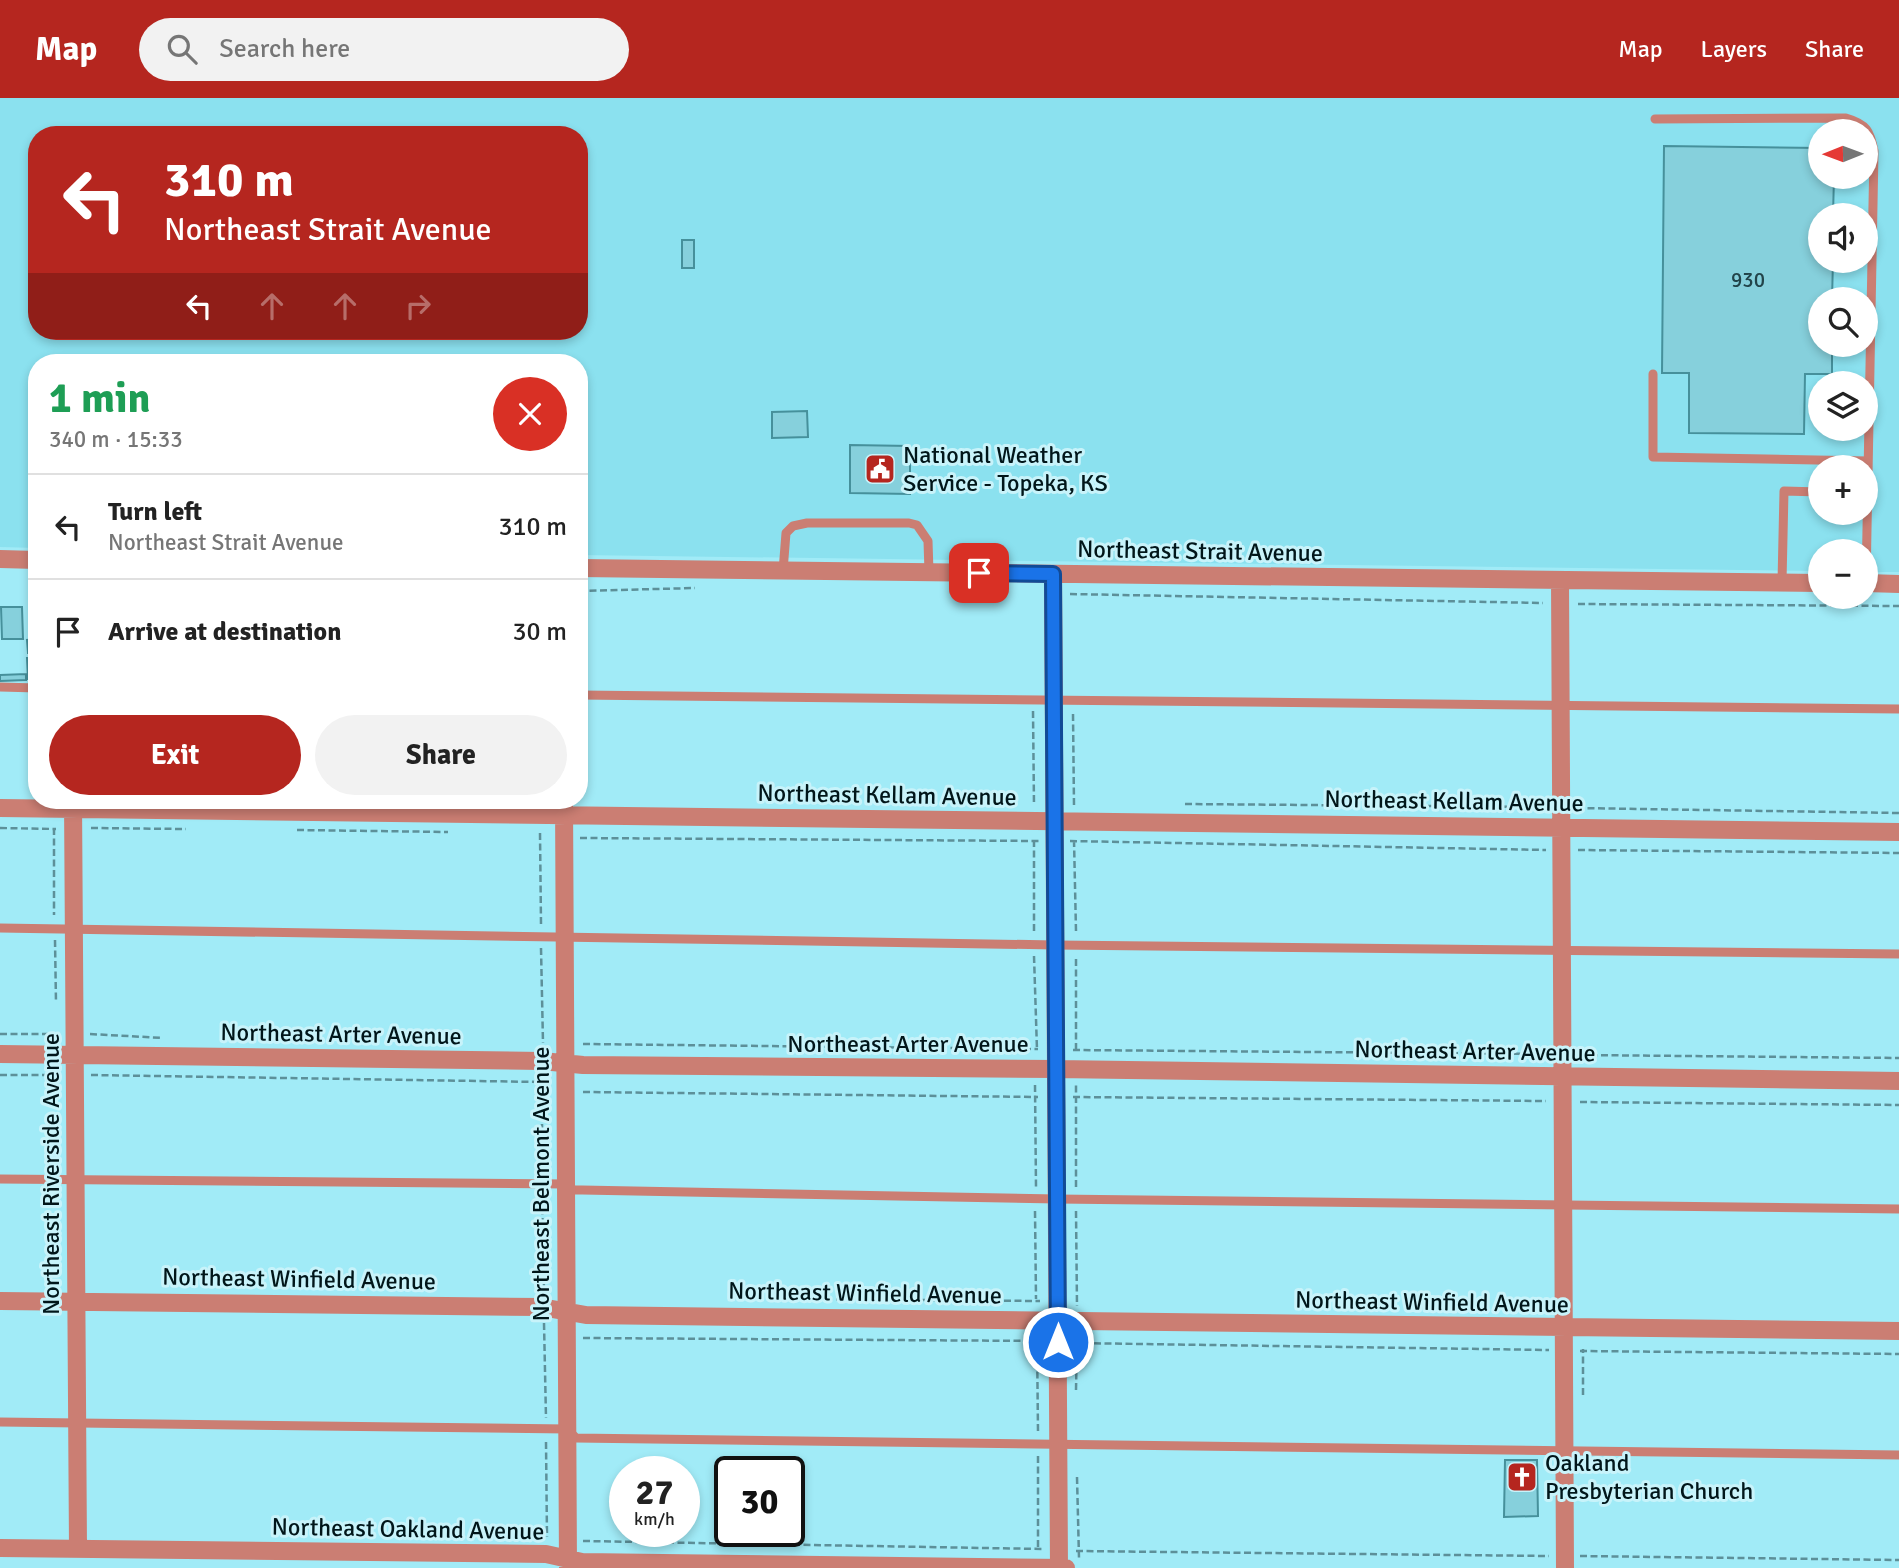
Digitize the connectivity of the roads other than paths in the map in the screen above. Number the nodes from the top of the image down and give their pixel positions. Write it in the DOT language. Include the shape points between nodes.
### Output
graph roads {
  1 [pos="1655,120"];
  2 [pos="1653,374"];
  3 [pos="1868,455"];
  4 [pos="1808,460"];
  5 [pos="1808,492"];
  6 [pos="0,559"];
  7 [pos="28,560"];
  8 [pos="588,568"];
  9 [pos="783,571"];
  10 [pos="929,572"];
  11 [pos="1053,574"];
  12 [pos="1560,580"];
  13 [pos="1783,582"];
  14 [pos="1808,583"];
  15 [pos="1878,583"];
  16 [pos="1899,584"];
  17 [pos="0,687"];
  18 [pos="28,688"];
  19 [pos="588,695"];
  20 [pos="1054,698"];
  21 [pos="1562,705"];
  22 [pos="1899,709"];
  23 [pos="28,806"];
  24 [pos="0,808"];
  25 [pos="588,808"];
  26 [pos="73,809"];
  27 [pos="564,809"];
  28 [pos="1055,821"];
  29 [pos="1563,827"];
  30 [pos="1899,832"];
  31 [pos="0,928"];
  32 [pos="74,929"];
  33 [pos="565,937"];
  34 [pos="1055,945"];
  35 [pos="1563,949"];
  36 [pos="1899,954"];
  37 [pos="0,1054"];
  38 [pos="75,1054"];
  39 [pos="565,1063"];
  40 [pos="1056,1069"];
  41 [pos="1564,1077"];
  42 [pos="1899,1081"];
  43 [pos="0,1180"];
  44 [pos="76,1180"];
  45 [pos="566,1184"];
  46 [pos="1057,1199"];
  47 [pos="1565,1204"];
  48 [pos="1899,1209"];
  49 [pos="0,1301"];
  50 [pos="76,1301"];
  51 [pos="567,1311"];
  52 [pos="1057,1311"];
  53 [pos="1565,1328"];
  54 [pos="1899,1331"];
  55 [pos="0,1422"];
  56 [pos="77,1423"];
  57 [pos="567,1429"];
  58 [pos="1058,1444"];
  59 [pos="1565,1452"];
  60 [pos="1899,1455"];
  61 [pos="0,1548"];
  62 [pos="78,1549"];
  63 [pos="105,1549"];
  64 [pos="1565,1562"];
  65 [pos="568,1563"];
  66 [pos="105,1568"];
  67 [pos="1038,1568"];
  68 [pos="1059,1568"];
  69 [pos="1066,1568"];
  1 -- 3 [label="lane" via="1846,118 1870,133 1874,151"];
  2 -- 4 [label="lane" via="1653,457"];
  5 -- 13 [label="lane" via="1784,491"];
  6 -- 7 [label="street"];
  8 -- 9 [label="street, Northeast Strait Avenue"];
  9 -- 10 [label="street, Northeast Strait Avenue"];
  9 -- 10 [label="lane" via="786,533 793,526 909,523 917,525 928,541"];
  10 -- 11 [label="street, Northeast Strait Avenue"];
  11 -- 12 [label="street, Northeast Strait Avenue"];
  11 -- 20 [label="street"];
  12 -- 13 [label="street, Northeast Strait Avenue"];
  12 -- 21 [label="street"];
  13 -- 14 [label="street, Northeast Strait Avenue"];
  15 -- 16 [label="street"];
  17 -- 18 [label="lane"];
  19 -- 20 [label="lane"];
  20 -- 21 [label="lane"];
  20 -- 28 [label="street"];
  21 -- 22 [label="lane"];
  21 -- 29 [label="street"];
  23 -- 24 [label="street, Northeast Kellam Avenue"];
  25 -- 28 [label="street, Northeast Kellam Avenue"];
  26 -- 32 [label="street, Northeast Riverside Avenue"];
  27 -- 33 [label="street, Northeast Belmont Avenue"];
  28 -- 29 [label="street, Northeast Kellam Avenue"];
  28 -- 34 [label="street"];
  29 -- 30 [label="street, Northeast Kellam Avenue"];
  29 -- 35 [label="street"];
  31 -- 32 [label="lane"];
  32 -- 33 [label="lane"];
  32 -- 38 [label="street, Northeast Riverside Avenue"];
  33 -- 34 [label="lane"];
  33 -- 39 [label="street, Northeast Belmont Avenue"];
  34 -- 35 [label="lane"];
  34 -- 40 [label="street"];
  35 -- 36 [label="lane"];
  35 -- 41 [label="street"];
  37 -- 38 [label="street, Northeast Arter Avenue"];
  38 -- 39 [label="street, Northeast Arter Avenue"];
  38 -- 44 [label="street, Northeast Riverside Avenue"];
  39 -- 40 [label="street, Northeast Arter Avenue"];
  39 -- 45 [label="street, Northeast Belmont Avenue"];
  40 -- 41 [label="street, Northeast Arter Avenue"];
  40 -- 46 [label="street"];
  41 -- 42 [label="street, Northeast Arter Avenue"];
  41 -- 47 [label="street"];
  43 -- 44 [label="lane"];
  44 -- 45 [label="lane"];
  44 -- 50 [label="street, Northeast Riverside Avenue"];
  45 -- 46 [label="lane" via="574,1190"];
  45 -- 51 [label="street, Northeast Belmont Avenue"];
  46 -- 47 [label="lane"];
  46 -- 52 [label="street"];
  47 -- 48 [label="lane"];
  47 -- 53 [label="street"];
  49 -- 50 [label="street, Northeast Winfield Avenue"];
  50 -- 51 [label="street, Northeast Winfield Avenue"];
  50 -- 56 [label="street, Northeast Riverside Avenue"];
  51 -- 52 [label="street, Northeast Winfield Avenue" via="586,1315 1037,1320"];
  51 -- 57 [label="street, Northeast Belmont Avenue"];
  52 -- 53 [label="street, Northeast Winfield Avenue"];
  52 -- 58 [label="street"];
  53 -- 54 [label="street, Northeast Winfield Avenue"];
  53 -- 59 [label="street"];
  55 -- 56 [label="lane"];
  56 -- 57 [label="lane"];
  56 -- 62 [label="street, Northeast Riverside Avenue"];
  57 -- 58 [label="lane" via="576,1438"];
  57 -- 65 [label="street, Northeast Belmont Avenue"];
  58 -- 59 [label="lane"];
  58 -- 68 [label="street"];
  59 -- 60 [label="lane"];
  59 -- 64 [label="street"];
  61 -- 62 [label="street, Northeast Oakland Avenue"];
  62 -- 63 [label="street, Northeast Oakland Avenue"];
  63 -- 65 [label="street, Northeast Oakland Avenue" via="547,1553"];
  63 -- 66 [label="street"];
  65 -- 67 [label="street, Northeast Oakland Avenue"];
  67 -- 68 [label="street, Northeast Oakland Avenue"];
  68 -- 69 [label="street, Northeast Oakland Avenue"];
}
